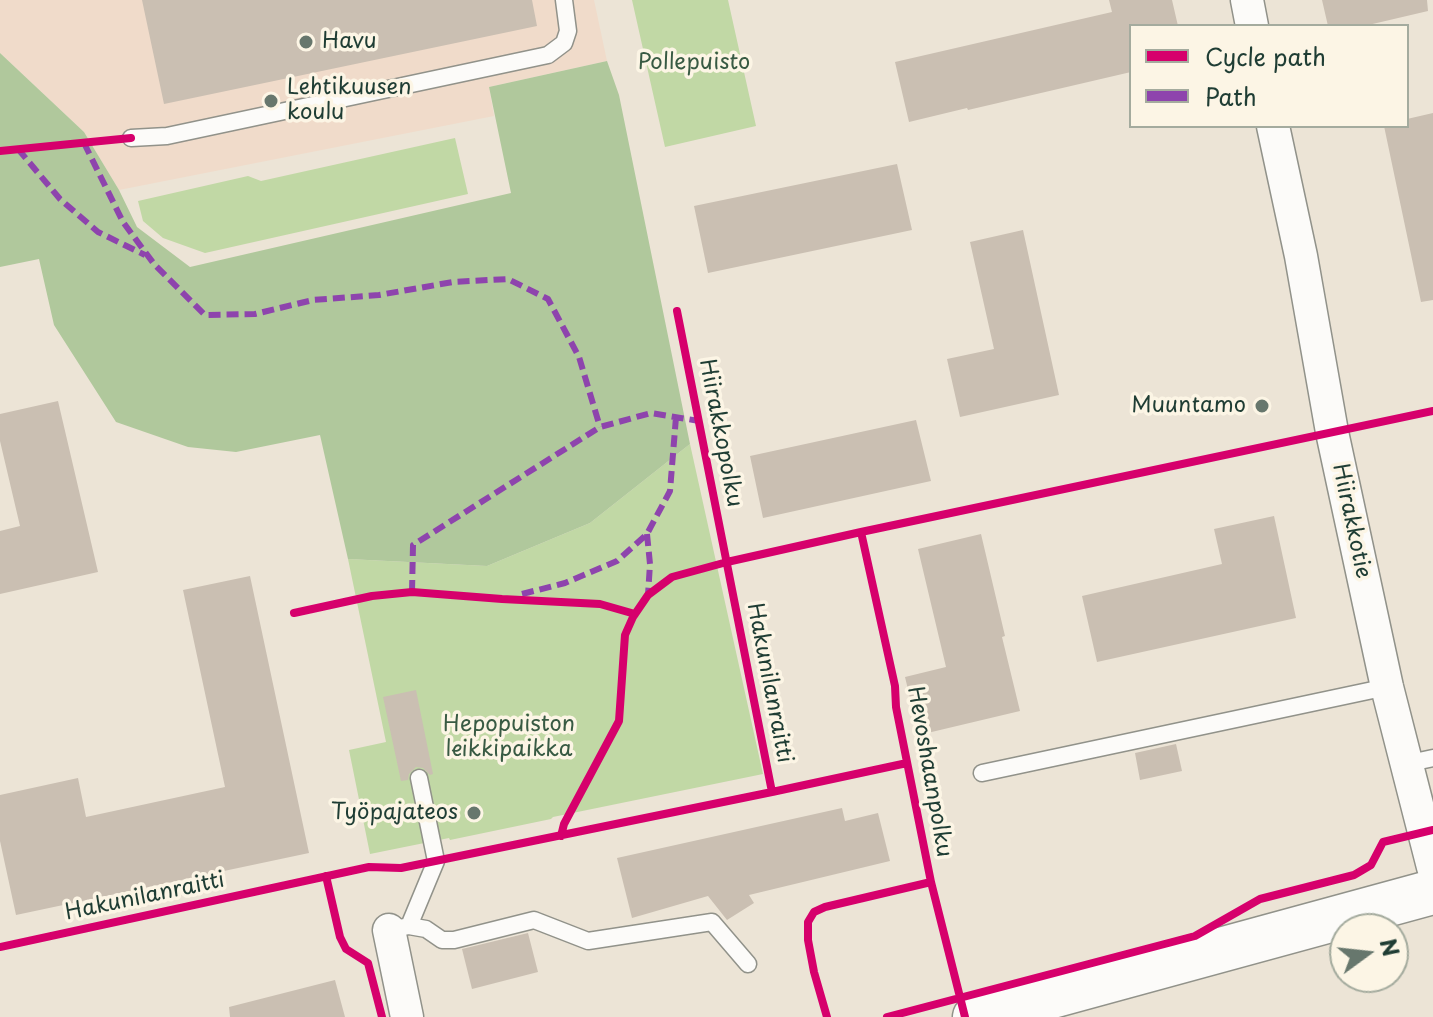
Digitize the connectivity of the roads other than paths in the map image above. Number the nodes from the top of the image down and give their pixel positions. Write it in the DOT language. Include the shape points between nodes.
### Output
graph roads {
  1 [pos="564,0"];
  2 [pos="1247,0"];
  3 [pos="1252,24"];
  4 [pos="1273,128"];
  5 [pos="131,138"];
  6 [pos="1387,687"];
  7 [pos="1419,761"];
  8 [pos="982,773"];
  9 [pos="419,778"];
  10 [pos="1433,867"];
  11 [pos="1433,874"];
  12 [pos="1433,892"];
  13 [pos="399,928"];
  14 [pos="1198,957"];
  15 [pos="748,964"];
  16 [pos="407,1017"];
  17 [pos="975,1017"];
  1 -- 5 [label="lane" via="568,31 564,43 548,55 167,136"];
  2 -- 3 [label="street"];
  4 -- 6 [label="street, Hiirakkotie"];
  6 -- 7 [label="street, Hiirakkotie"];
  6 -- 8 [label="lane"];
  7 -- 10 [label="street, Hiirakkotie"];
  9 -- 13 [label="lane" via="436,861"];
  11 -- 14 [label="main road" via="1278,917"];
  12 -- 14 [label="main road"];
  13 -- 15 [label="lane" via="426,929 442,940 454,940 534,920 588,941 712,922"];
  13 -- 16 [label="street"];
  14 -- 17 [label="main road"];
}
